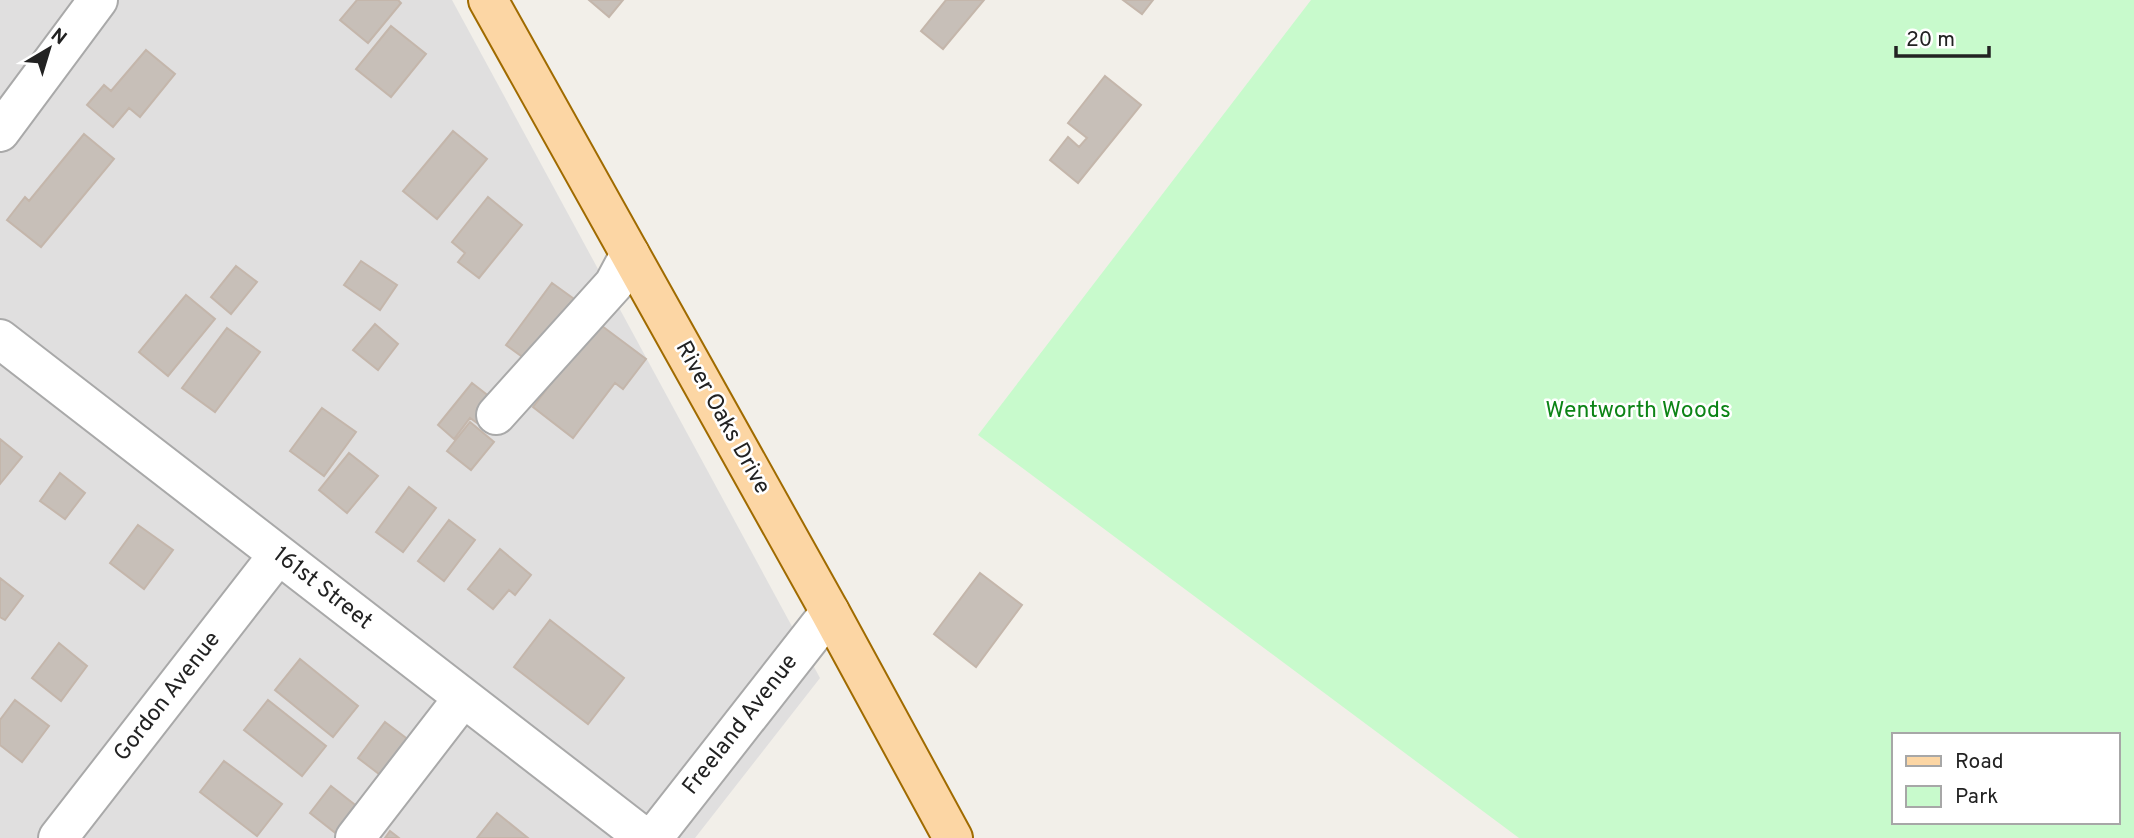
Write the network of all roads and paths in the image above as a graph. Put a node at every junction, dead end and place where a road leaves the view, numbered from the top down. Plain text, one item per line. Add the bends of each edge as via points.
1 (98, 0) edge
2 (488, 0) edge
3 (0, 131) edge
4 (630, 254) junction
5 (0, 339) edge
6 (496, 415) dead end
7 (278, 555) junction
8 (830, 612) junction
9 (463, 698) junction
10 (58, 838) edge
11 (355, 838) edge
12 (645, 838) edge
13 (653, 838) edge
14 (953, 838) edge

1 - 3 street
2 - 4 main road, River Oaks Drive
4 - 6 street via 614,284
4 - 8 main road, River Oaks Drive
5 - 7 street, 161st Street
7 - 9 street, 161st Street
7 - 10 street, Gordon Avenue
8 - 13 street, Freeland Avenue
8 - 14 main road, River Oaks Drive
9 - 11 street
9 - 12 street, 161st Street

